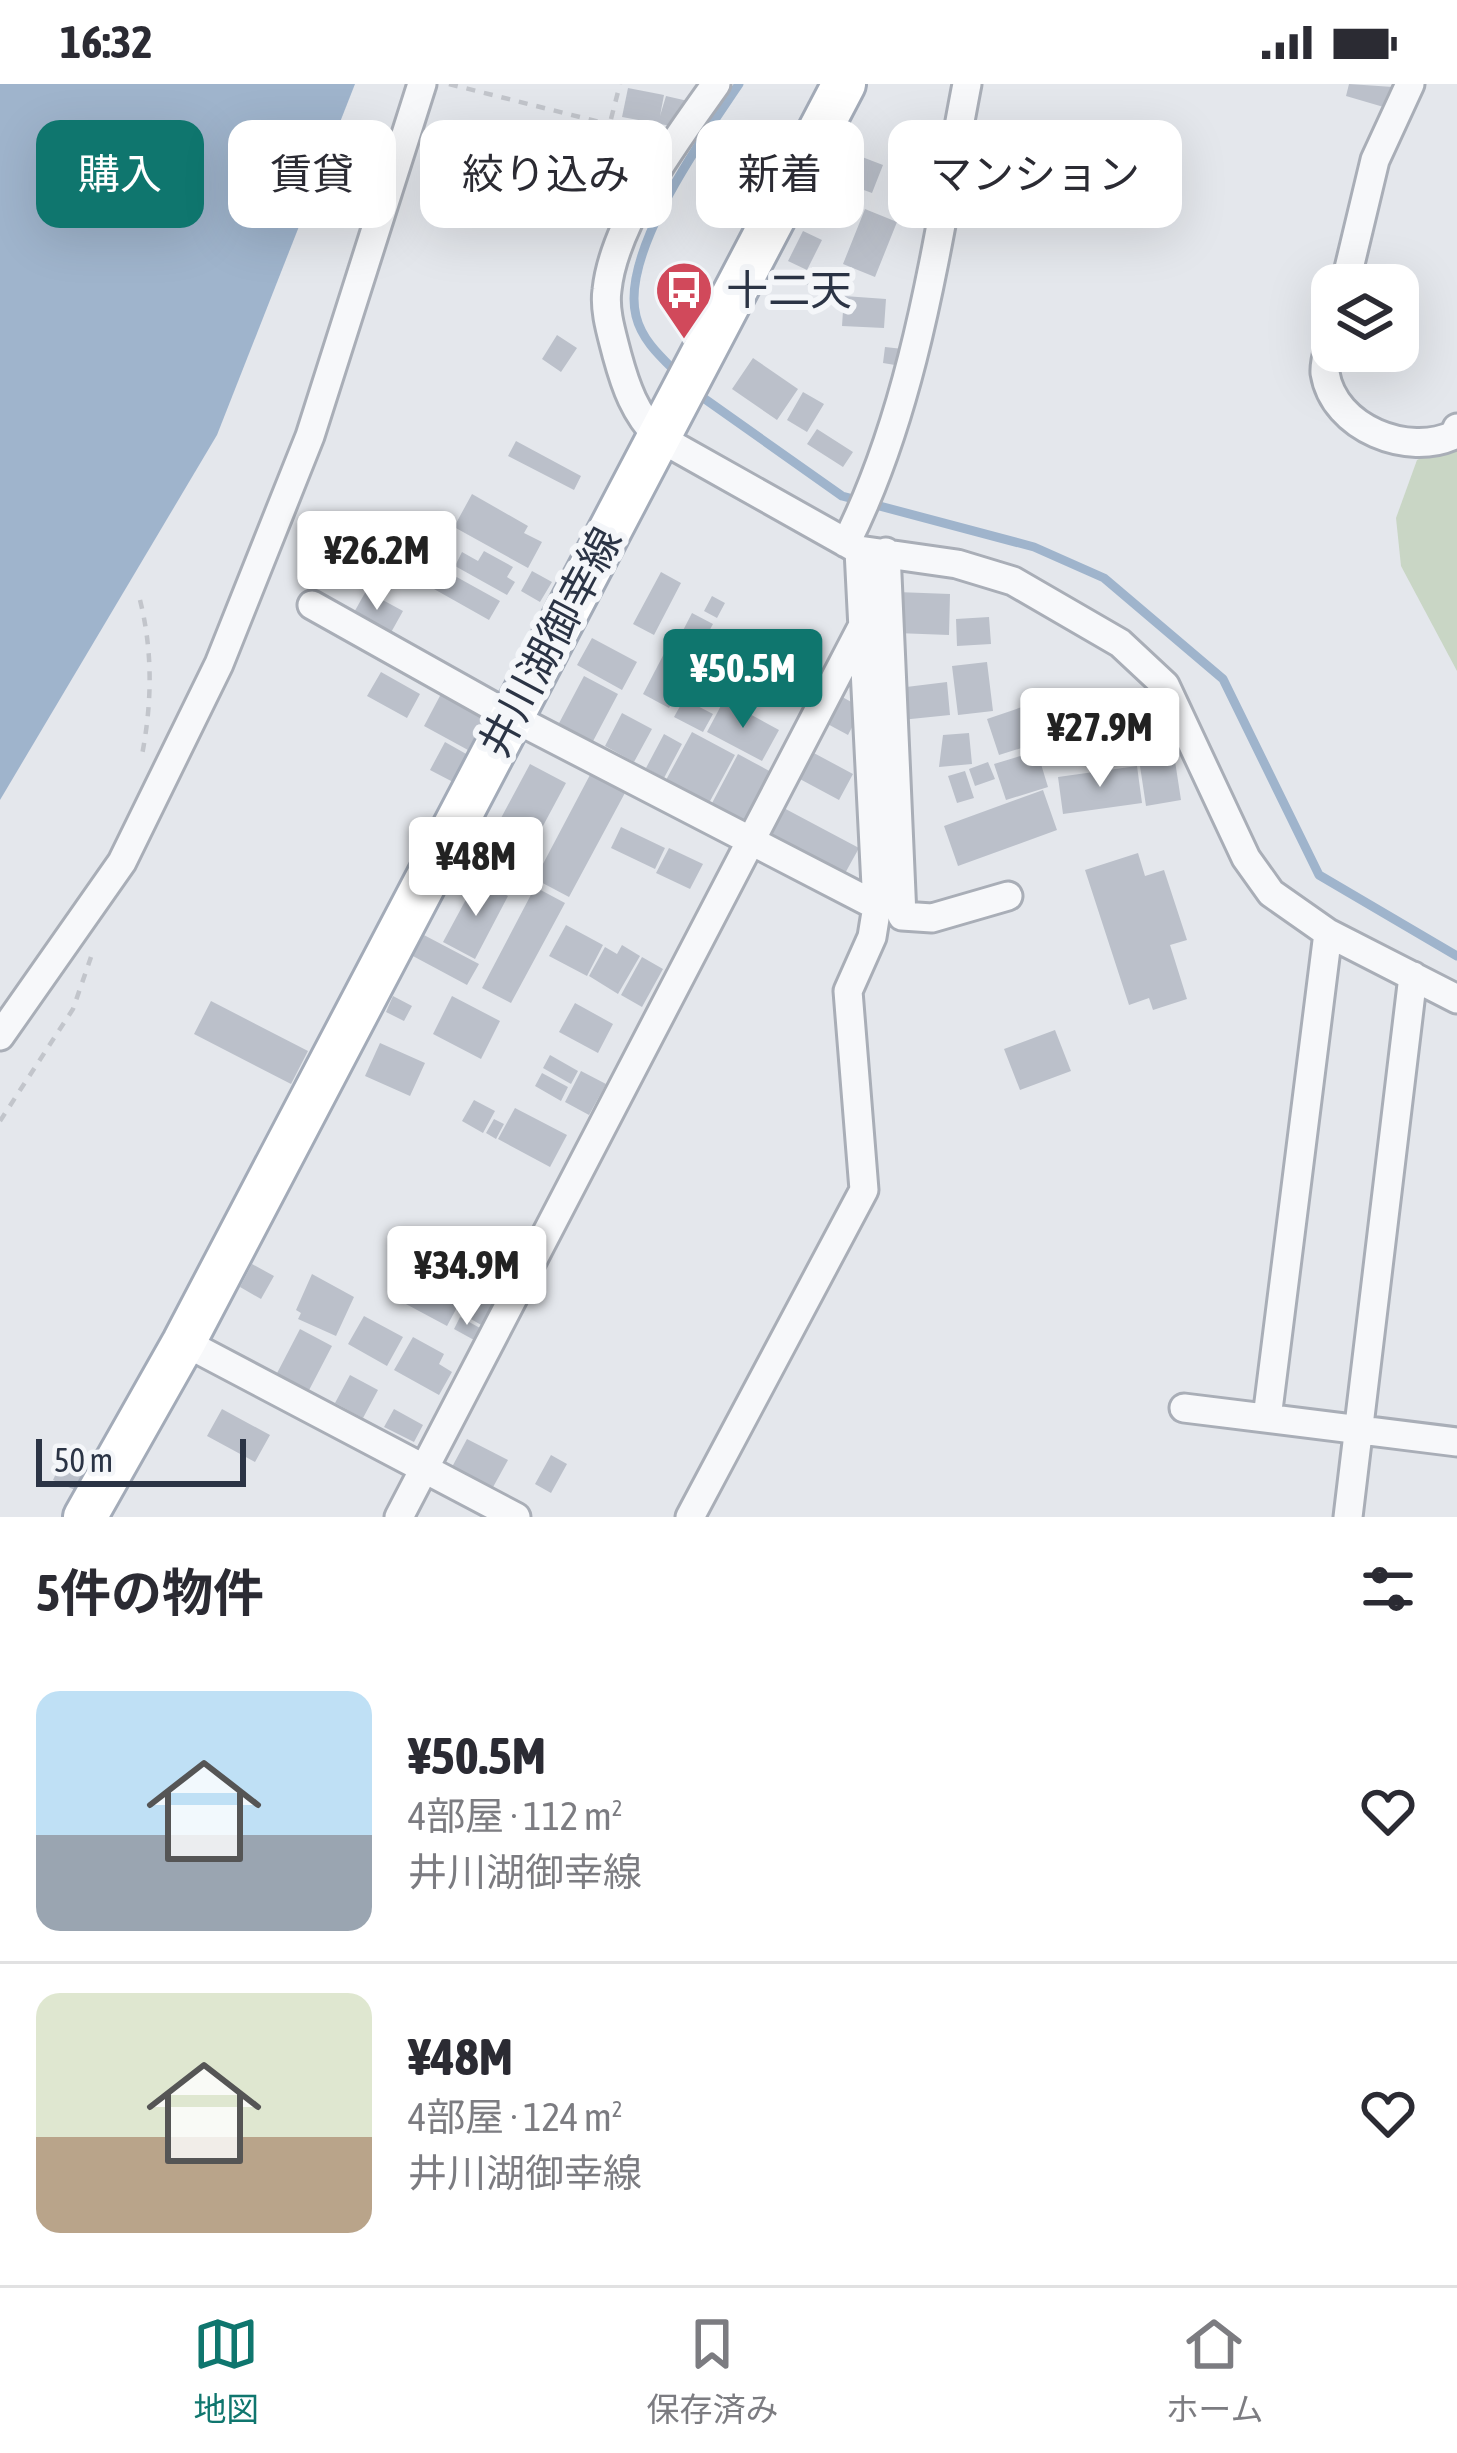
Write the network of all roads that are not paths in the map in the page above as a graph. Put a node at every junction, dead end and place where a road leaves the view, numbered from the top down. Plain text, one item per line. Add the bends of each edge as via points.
1 (422, 84) edge
2 (716, 84) edge
3 (844, 84) edge
4 (967, 84) edge
5 (1409, 84) edge
6 (1350, 264) edge
7 (1325, 372) edge
8 (664, 427) junction
9 (1457, 428) edge
10 (863, 548) junction
11 (312, 605) dead end
12 (865, 622) junction
13 (510, 716) junction
14 (749, 843) junction
15 (1008, 896) dead end
16 (885, 914) junction
17 (1328, 933) junction
18 (1413, 976) junction
19 (1457, 999) edge
20 (0, 1036) edge
21 (184, 1342) junction
22 (1184, 1408) dead end
23 (1267, 1418) junction
24 (1360, 1431) junction
25 (1457, 1442) edge
26 (425, 1467) junction
27 (85, 1517) edge
28 (399, 1517) edge
29 (516, 1517) edge
30 (690, 1517) edge
31 (1348, 1517) edge

1 - 20 street via 310,436 219,664 122,862
2 - 8 street via 628,228 606,292 637,415
3 - 8 main road, 井川湖御幸線
4 - 10 street via 913,362
5 - 6 street via 1376,160
7 - 9 street via 1331,394 1368,433 1433,445
8 - 10 street
8 - 13 main road, 井川湖御幸線
10 - 12 street
10 - 16 street
10 - 17 street via 1013,581 1120,643 1165,685 1246,858 1271,893
11 - 13 street
12 - 14 street
12 - 16 street
13 - 14 street
13 - 21 main road, 井川湖御幸線
14 - 16 street
14 - 26 street
15 - 16 street via 932,918
16 - 30 street via 848,991 864,1190
17 - 18 street
17 - 23 street
18 - 19 street
18 - 24 street
21 - 26 street
21 - 27 main road, 井川湖御幸線
22 - 23 street
23 - 24 street
24 - 25 street
24 - 31 street
26 - 28 street
26 - 29 street

